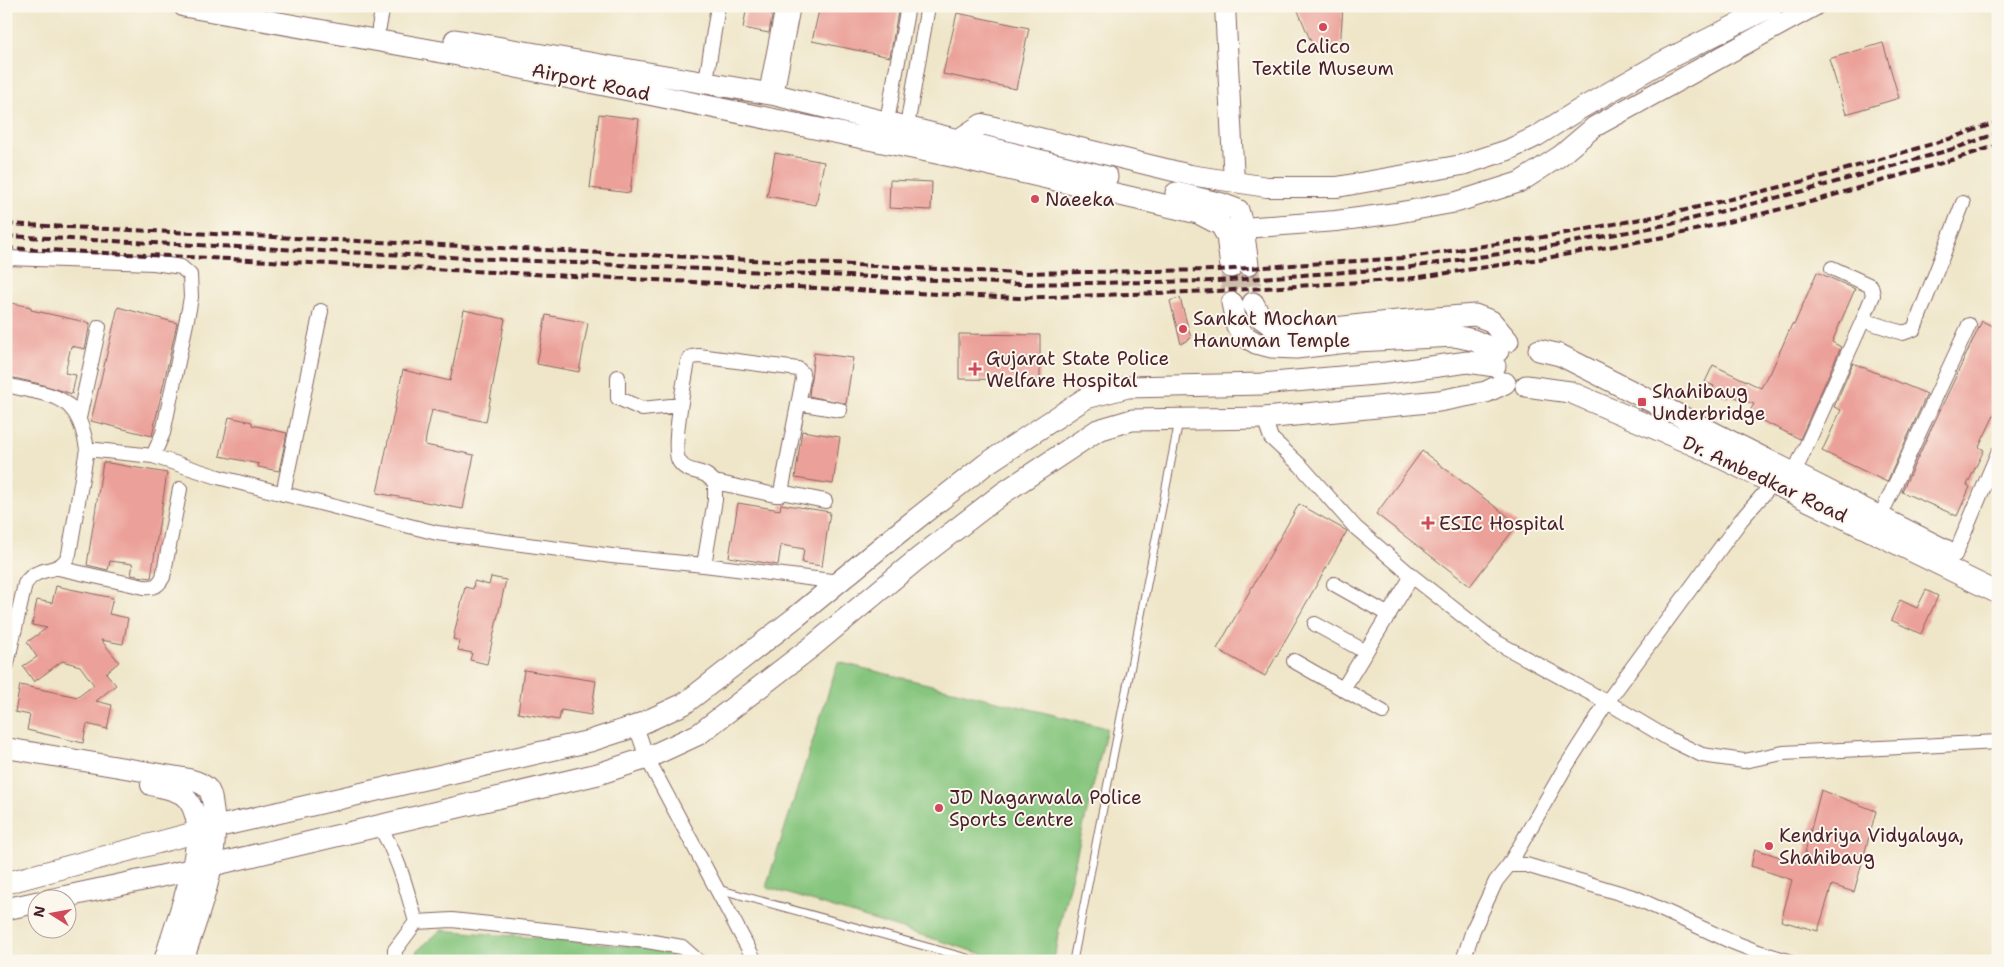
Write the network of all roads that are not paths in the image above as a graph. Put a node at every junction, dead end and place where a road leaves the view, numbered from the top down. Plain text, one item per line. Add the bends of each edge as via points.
1 (184, 6) edge
2 (265, 6) edge
3 (718, 6) edge
4 (783, 6) edge
5 (793, 6) edge
6 (908, 6) edge
7 (928, 6) edge
8 (1226, 6) edge
9 (1773, 6) edge
10 (1814, 6) edge
11 (381, 16) edge
12 (706, 81) junction
13 (771, 94) junction
14 (897, 124) junction
15 (1537, 136) junction
16 (958, 148) junction
17 (1001, 159) junction
18 (1551, 162) junction
19 (1234, 182) junction
20 (1963, 203) dead end
21 (1243, 228) junction
22 (6, 258) edge
23 (1832, 268) dead end
24 (1242, 303) tunnel mouth
25 (321, 311) dead end
26 (1863, 320) junction
27 (1969, 325) dead end
28 (99, 327) dead end
29 (1539, 350) junction
30 (1506, 365) junction
31 (618, 377) dead end
32 (6, 385) edge
33 (798, 403) junction
34 (680, 406) junction
35 (840, 410) dead end
36 (80, 418) junction
37 (1264, 418) junction
38 (1179, 420) junction
39 (87, 449) junction
40 (1998, 453) edge
41 (153, 456) junction
42 (1794, 473) junction
43 (715, 482) junction
44 (1774, 482) junction
45 (180, 489) dead end
46 (781, 492) junction
47 (283, 494) junction
48 (825, 501) dead end
49 (1880, 517) junction
50 (1955, 555) junction
51 (704, 565) junction
52 (58, 568) junction
53 (1412, 576) junction
54 (1998, 577) edge
55 (839, 582) junction
56 (1334, 584) dead end
57 (1998, 593) edge
58 (1389, 614) junction
59 (1315, 624) dead end
60 (1366, 652) junction
61 (1294, 661) dead end
62 (6, 668) edge
63 (1344, 690) junction
64 (1607, 702) junction
65 (1383, 712) dead end
66 (636, 726) junction
67 (1998, 742) edge
68 (6, 748) edge
69 (6, 757) edge
70 (647, 758) junction
71 (378, 824) junction
72 (207, 830) junction
73 (213, 865) junction
74 (1509, 865) junction
75 (191, 869) junction
76 (6, 882) edge
77 (715, 888) junction
78 (78, 894) edge
79 (28, 904) edge
80 (6, 908) edge
81 (416, 922) junction
82 (164, 961) edge
83 (183, 961) edge
84 (395, 961) edge
85 (698, 961) edge
86 (755, 961) edge
87 (978, 961) edge
88 (1072, 961) edge
89 (1463, 961) edge
90 (1788, 961) edge

1 - 16 main road, Airport Road
2 - 11 main road, Airport Road
3 - 12 street
4 - 13 street
5 - 13 street
6 - 14 street
7 - 14 street
8 - 19 street
9 - 15 street via 1662,62
10 - 18 street via 1594,127
11 - 12 main road, Airport Road
12 - 13 main road, Airport Road
13 - 14 main road, Airport Road
14 - 16 main road, Airport Road
15 - 18 street
15 - 19 street via 1508,150 1462,165 1337,187 1267,187
16 - 17 main road, Airport Road
16 - 19 street via 982,124 1190,175
17 - 21 main road via 1222,204 1238,210
17 - 21 main road via 1198,213 1221,225 1240,266
18 - 21 street via 1520,182 1457,202 1336,221
20 - 26 street via 1914,329 1903,333
22 - 41 street via 154,263 181,267 190,275 189,309 163,433
23 - 26 street via 1870,286 1873,295
24 - 30 main road via 1237,326 1244,336 1272,347 1455,336 1473,340
25 - 47 street
26 - 42 street
27 - 49 street
28 - 36 street
29 - 30 main road, Dr. Ambedkar Road via 1528,341 1514,339
29 - 30 main road via 1541,371 1532,382
29 - 42 main road, Dr. Ambedkar Road via 1560,355
30 - 37 main road via 1486,392 1439,401
30 - 44 main road, Dr. Ambedkar Road
30 - 55 main road via 1468,362 1262,384 1128,387 1086,398 986,464
31 - 34 street via 618,398 642,408
32 - 36 street via 57,397 68,403
33 - 34 street via 803,379 798,369 699,356 688,361
33 - 35 street
33 - 46 street
34 - 43 street via 679,462 688,470 705,474
36 - 39 street
37 - 38 main road
37 - 53 street via 1271,438 1356,527
38 - 70 main road via 1132,420 1098,430 1003,493 699,734
38 - 88 lane
39 - 41 street
39 - 52 street via 69,554 66,563
40 - 50 street
41 - 47 street
42 - 49 main road, Dr. Ambedkar Road
43 - 46 street via 779,496
43 - 51 street
44 - 57 main road, Dr. Ambedkar Road
44 - 64 street via 1741,520
45 - 52 street via 163,577 158,585 144,588
46 - 48 street
47 - 51 street via 437,533
49 - 50 main road, Dr. Ambedkar Road
50 - 54 main road, Dr. Ambedkar Road
51 - 55 street
52 - 62 street via 36,573 26,584
53 - 58 street
53 - 64 street via 1496,642
55 - 66 main road via 684,704
56 - 58 street
58 - 60 street
59 - 60 street
60 - 63 street
61 - 63 street
63 - 65 street
64 - 67 street via 1702,755 1744,761 1783,753
64 - 74 street
66 - 70 street
66 - 72 main road via 590,741
68 - 72 street via 200,783 210,793
69 - 72 street via 178,792 190,802
70 - 71 main road via 598,774
70 - 77 street
71 - 73 main road
71 - 81 street via 391,844
72 - 73 street
72 - 75 street
72 - 76 main road
73 - 75 main road
73 - 83 street
74 - 89 street via 1496,881 1476,922
74 - 90 street via 1526,865 1636,898 1730,941
75 - 78 main road
75 - 82 street
77 - 86 street
77 - 87 lane
79 - 80 main road
81 - 84 street via 395,950
81 - 85 street via 452,920 647,941 682,947

